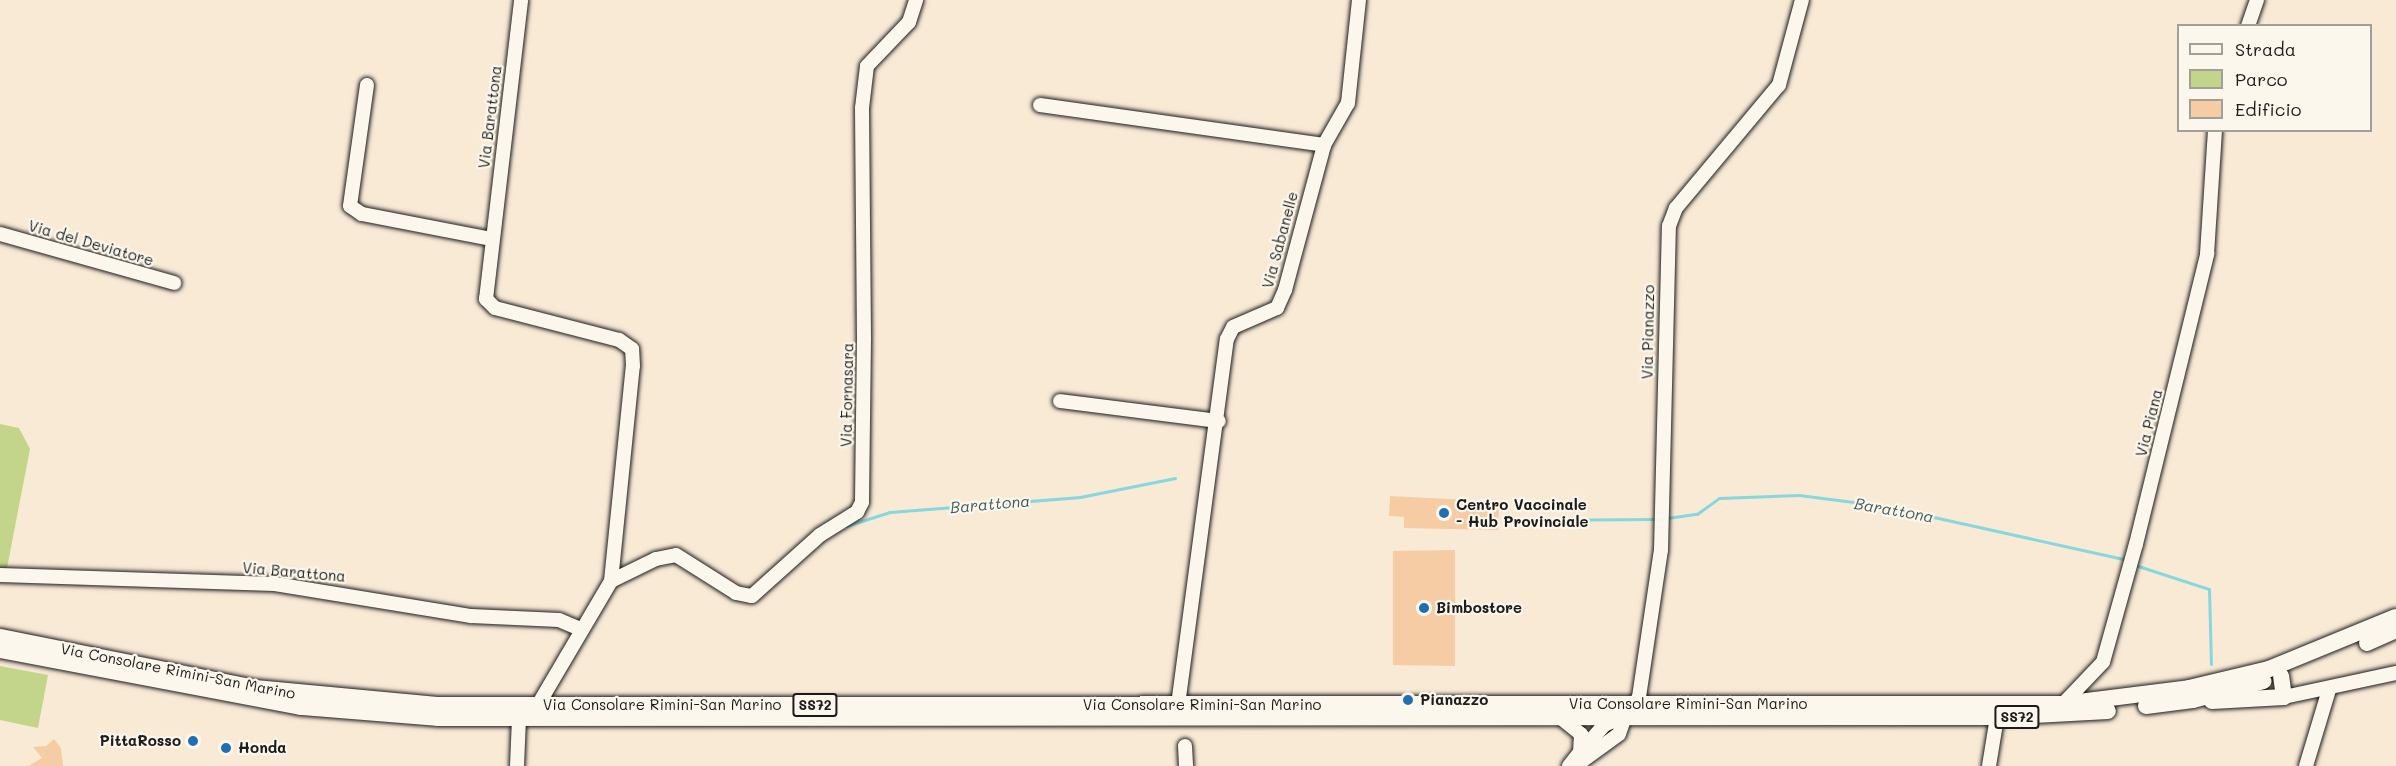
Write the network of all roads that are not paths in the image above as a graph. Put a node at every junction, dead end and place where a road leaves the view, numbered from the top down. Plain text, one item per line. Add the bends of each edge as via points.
1 (521, 0) edge
2 (916, 0) edge
3 (1359, 0) edge
4 (1802, 0) edge
5 (2257, 0) edge
6 (2249, 24) edge
7 (367, 85) dead end
8 (1040, 105) dead end
9 (2215, 132) edge
10 (1324, 145) junction
11 (0, 234) edge
12 (492, 239) junction
13 (174, 283) dead end
14 (1060, 401) dead end
15 (1219, 421) junction
16 (0, 574) edge
17 (611, 581) junction
18 (2396, 617) edge
19 (582, 630) junction
20 (2396, 630) edge
21 (0, 637) edge
22 (0, 650) edge
23 (2396, 673) edge
24 (2281, 687) junction
25 (2329, 690) junction
26 (2063, 704) junction
27 (538, 705) junction
28 (1178, 705) junction
29 (1630, 711) junction
30 (1557, 717) junction
31 (1997, 717) junction
32 (519, 718) junction
33 (1185, 746) dead end
34 (1580, 752) junction
35 (517, 766) edge
36 (1186, 766) edge
37 (1569, 766) edge
38 (1575, 766) edge
39 (1989, 766) edge
40 (2306, 766) edge

1 - 12 street, Via Barattona
2 - 17 street, Via Fornasara via 909,22 867,66 862,108 862,502 857,512 820,535 752,597 735,593 676,555 656,559
3 - 10 street, Via Sabanelle via 1348,104
4 - 29 street, Via Pianazzo via 1779,85 1676,208 1669,226 1662,537
5 - 6 street
7 - 12 street via 350,206 362,214
8 - 10 street
9 - 26 street, Via Piana via 2207,254 2136,544 2103,662
10 - 15 street, Via Sabanelle via 1277,308 1233,327 1227,339
11 - 13 street, Via del Deviatore
12 - 17 street, Via Barattona via 486,299 495,308 619,340 632,349
14 - 15 street
15 - 28 street, Via Sabanelle
16 - 19 street, Via Barattona via 275,584 471,616 559,620
17 - 19 street, Via Barattona
18 - 26 main road, Via Consolare Rimini-San Marino / SS72 via 2269,669 2178,690
19 - 27 street, Via Barattona
20 - 24 main road
21 - 27 main road, Via Consolare Rimini-San Marino / SS72 via 304,694 437,705
22 - 32 main road, Via Consolare Rimini-San Marino / SS72 via 301,707
23 - 25 street
24 - 25 street
24 - 31 main road, Via Consolare Rimini-San Marino / SS72 via 2063,716
25 - 40 street
26 - 29 main road, Via Consolare Rimini-San Marino / SS72
27 - 28 main road, Via Consolare Rimini-San Marino / SS72
27 - 32 street
28 - 29 main road, Via Consolare Rimini-San Marino / SS72
29 - 30 main road, Via Consolare Rimini-San Marino / SS72
29 - 31 main road, Via Consolare Rimini-San Marino / SS72
29 - 34 street via 1604,724
29 - 38 street via 1619,734
30 - 32 main road, Via Consolare Rimini-San Marino / SS72
30 - 34 street via 1575,725 1581,734
31 - 39 street
32 - 35 street
33 - 36 street
34 - 37 street

